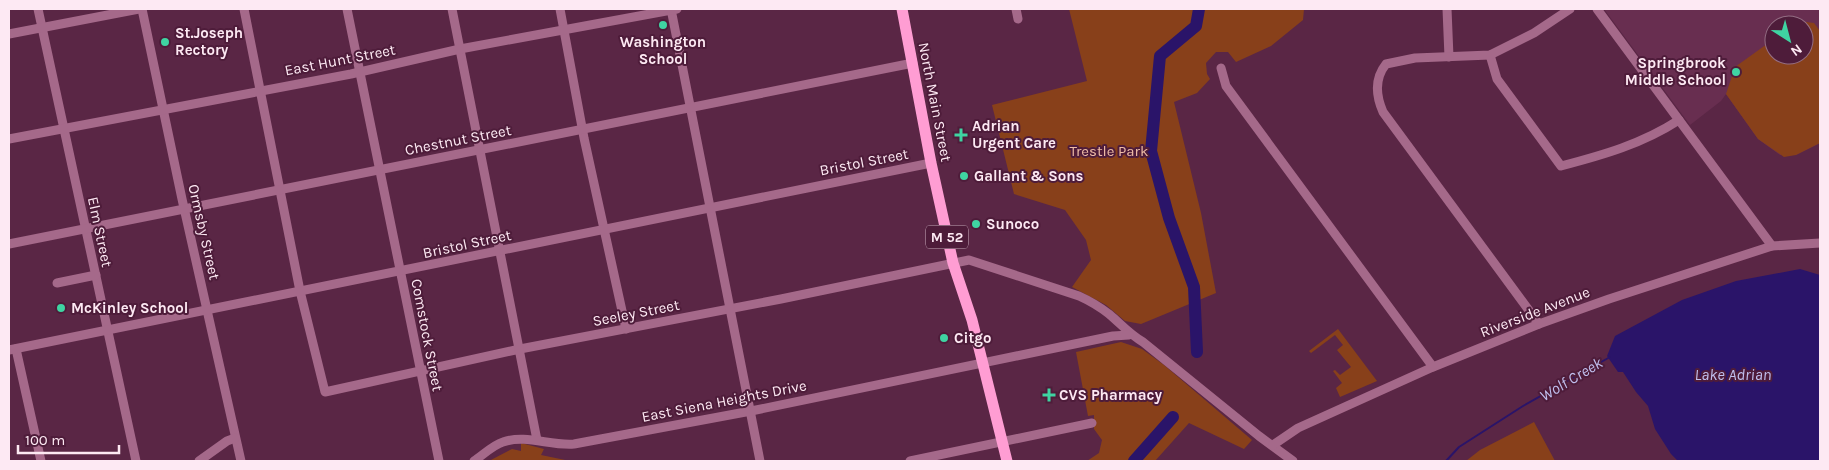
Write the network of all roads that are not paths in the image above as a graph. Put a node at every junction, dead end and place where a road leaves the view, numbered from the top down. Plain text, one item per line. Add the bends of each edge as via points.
1 (38, 9) edge
2 (140, 9) edge
3 (244, 9) edge
4 (348, 9) edge
5 (452, 9) edge
6 (560, 9) edge
7 (673, 9) edge
8 (902, 9) edge
9 (1016, 9) edge
10 (1447, 9) edge
11 (1570, 9) edge
12 (1597, 9) edge
13 (1018, 19) dead end
14 (41, 28) junction
15 (564, 29) junction
16 (9, 34) edge
17 (460, 49) junction
18 (1490, 55) junction
19 (1449, 57) junction
20 (913, 63) junction
21 (1221, 68) dead end
22 (360, 72) junction
23 (260, 90) junction
24 (690, 107) junction
25 (163, 109) junction
26 (1679, 120) junction
27 (63, 129) junction
28 (582, 129) junction
29 (9, 140) edge
30 (480, 150) junction
31 (931, 163) junction
32 (380, 170) junction
33 (280, 190) junction
34 (711, 207) junction
35 (184, 208) junction
36 (85, 229) junction
37 (604, 230) junction
38 (1820, 242) edge
39 (9, 244) edge
40 (1772, 246) junction
41 (500, 251) junction
42 (953, 263) junction
43 (400, 272) junction
44 (96, 276) junction
45 (57, 283) dead end
46 (300, 291) junction
47 (731, 308) junction
48 (207, 310) junction
49 (1539, 324) junction
50 (626, 329) junction
51 (107, 330) junction
52 (1129, 335) junction
53 (520, 349) junction
54 (12, 350) edge
55 (983, 363) junction
56 (1433, 367) junction
57 (420, 371) junction
58 (751, 410) junction
59 (1092, 422) dead end
60 (235, 438) junction
61 (537, 440) junction
62 (1002, 441) junction
63 (1273, 445) junction
64 (41, 461) edge
65 (136, 461) edge
66 (199, 461) edge
67 (240, 461) edge
68 (439, 461) edge
69 (474, 461) edge
70 (760, 461) edge
71 (910, 461) edge
72 (1007, 461) edge
73 (1293, 461) edge

1 - 14 street, Elm Street
2 - 14 street
2 - 25 street, Ormsby Street
3 - 23 street
4 - 22 street, Comstock Street
5 - 17 street
6 - 15 street
7 - 15 street, East Hunt Street
7 - 24 street
8 - 20 main road, North Main Street / M 52
9 - 13 street
10 - 19 street
11 - 18 street via 1534,33
12 - 26 street
14 - 16 street
14 - 27 street, Elm Street
15 - 17 street, East Hunt Street
15 - 28 street
17 - 22 street, East Hunt Street
17 - 30 street
18 - 19 street
18 - 26 street via 1497,79 1561,166 1649,139
19 - 49 street via 1415,58 1386,64 1378,78 1378,99 1383,112
20 - 24 street, Chestnut Street
20 - 31 main road, North Main Street / M 52
21 - 56 street via 1226,86
22 - 23 street, East Hunt Street
22 - 32 street, Comstock Street
23 - 25 street, East Hunt Street
23 - 33 street
24 - 28 street, Chestnut Street
24 - 34 street
25 - 27 street, East Hunt Street
25 - 35 street, Ormsby Street
26 - 40 street
27 - 29 street, East Hunt Street
27 - 36 street, Elm Street
28 - 30 street, Chestnut Street
28 - 37 street
30 - 32 street, Chestnut Street
30 - 41 street
31 - 34 street, Bristol Street
31 - 42 main road, North Main Street / M 52
32 - 33 street, Chestnut Street
32 - 43 street, Comstock Street
33 - 35 street, Chestnut Street
33 - 46 street
34 - 37 street, Bristol Street
34 - 47 street
35 - 36 street, Chestnut Street
35 - 48 street, Ormsby Street
36 - 39 street, Chestnut Street
36 - 44 street, Elm Street
37 - 41 street, Bristol Street
37 - 50 street
38 - 40 street, Riverside Avenue
40 - 49 street, Riverside Avenue
41 - 43 street, Bristol Street
41 - 53 street
42 - 47 street, Seeley Street
42 - 52 street, Seeley Street via 982,262 1079,296 1110,314
42 - 55 main road, North Main Street / M 52
43 - 46 street, Bristol Street
43 - 57 street, Comstock Street
44 - 45 street
44 - 51 street, Elm Street
46 - 48 street, Bristol Street
46 - 57 street, Seeley Street via 325,392
47 - 50 street, Seeley Street
47 - 58 street
48 - 51 street, Bristol Street
48 - 60 street, Ormsby Street
49 - 56 street, Riverside Avenue
50 - 53 street, Seeley Street
51 - 54 street, Bristol Street
51 - 65 street, Elm Street
52 - 55 street, East Siena Heights Drive
52 - 63 street, Seeley Street via 1178,369
53 - 57 street, Seeley Street
53 - 61 street
54 - 64 street
55 - 58 street, East Siena Heights Drive
55 - 62 main road, North Main Street / M 52
56 - 63 street, Riverside Avenue via 1298,428
57 - 68 street, Comstock Street
58 - 61 street, East Siena Heights Drive via 574,444 552,445
58 - 70 street
59 - 62 street
60 - 66 street
60 - 67 street, Ormsby Street
61 - 69 street, East Siena Heights Drive via 503,442
62 - 71 street
62 - 72 main road, North Main Street / M 52
63 - 73 street, Seeley Street

